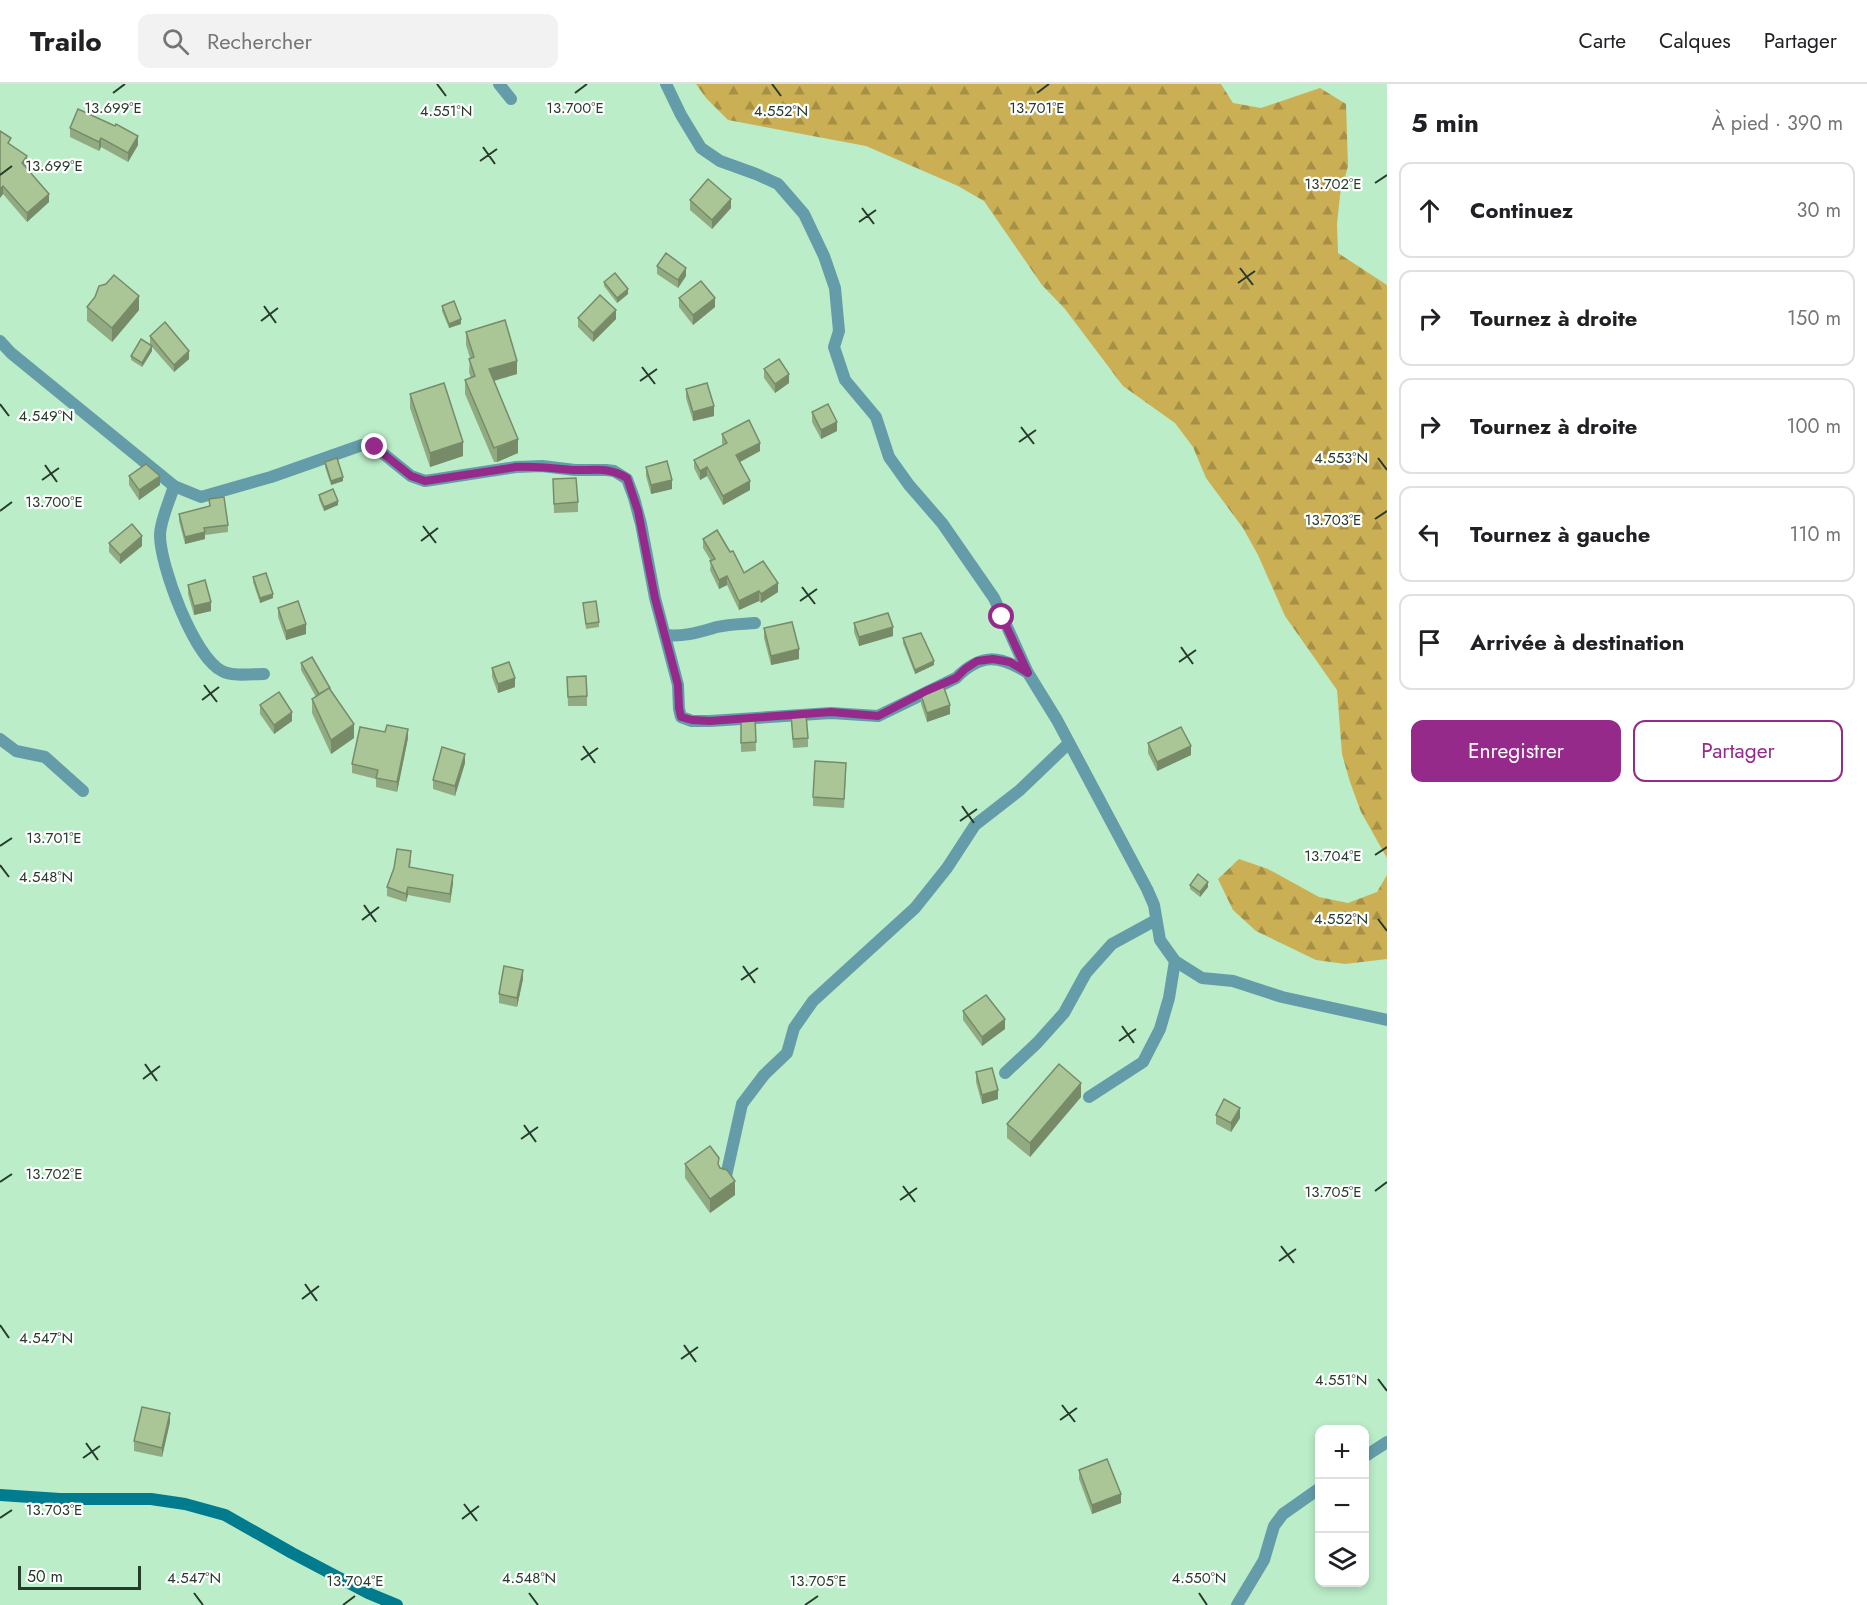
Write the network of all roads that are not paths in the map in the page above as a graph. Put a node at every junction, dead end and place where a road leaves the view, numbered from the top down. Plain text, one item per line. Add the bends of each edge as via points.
1 (500, 84) edge
2 (666, 84) edge
3 (511, 99) dead end
4 (0, 342) edge
5 (174, 486) junction
6 (755, 622) dead end
7 (665, 635) junction
8 (1028, 673) junction
9 (264, 674) dead end
10 (0, 739) edge
11 (1069, 743) junction
12 (83, 791) dead end
13 (1156, 920) junction
14 (1175, 961) junction
15 (1387, 1020) edge
16 (1005, 1073) dead end
17 (1089, 1097) dead end
18 (726, 1176) edge
19 (1387, 1442) edge
20 (1369, 1454) edge
21 (1315, 1492) edge
22 (0, 1495) edge
23 (397, 1605) edge
24 (1238, 1605) edge

1 - 3 street
2 - 8 street via 701,148 720,161 778,184 804,214 835,288 839,331 834,347 845,380 876,417 889,457 942,523 994,598
4 - 5 street
5 - 7 street via 201,497 362,445 375,447 411,476 425,481 516,467 614,471 627,478 634,498
5 - 9 street via 160,532 161,554 171,587 196,641 223,672
6 - 7 street via 684,636
7 - 8 street via 678,685 681,717 692,720 831,712 878,716 956,678 977,661 1010,662
8 - 11 street
10 - 12 street via 16,751 45,757
11 - 13 street via 1154,905
11 - 18 street via 1020,790 975,825 915,908 813,1001 794,1028 787,1053 742,1104
13 - 14 street via 1160,940
13 - 16 street via 1112,944 1086,974 1064,1013
14 - 15 street via 1202,978 1233,981 1282,997
14 - 17 street via 1160,1029 1143,1062
19 - 20 street
21 - 24 street via 1283,1514 1274,1526 1264,1560
22 - 23 street via 151,1499 225,1515

